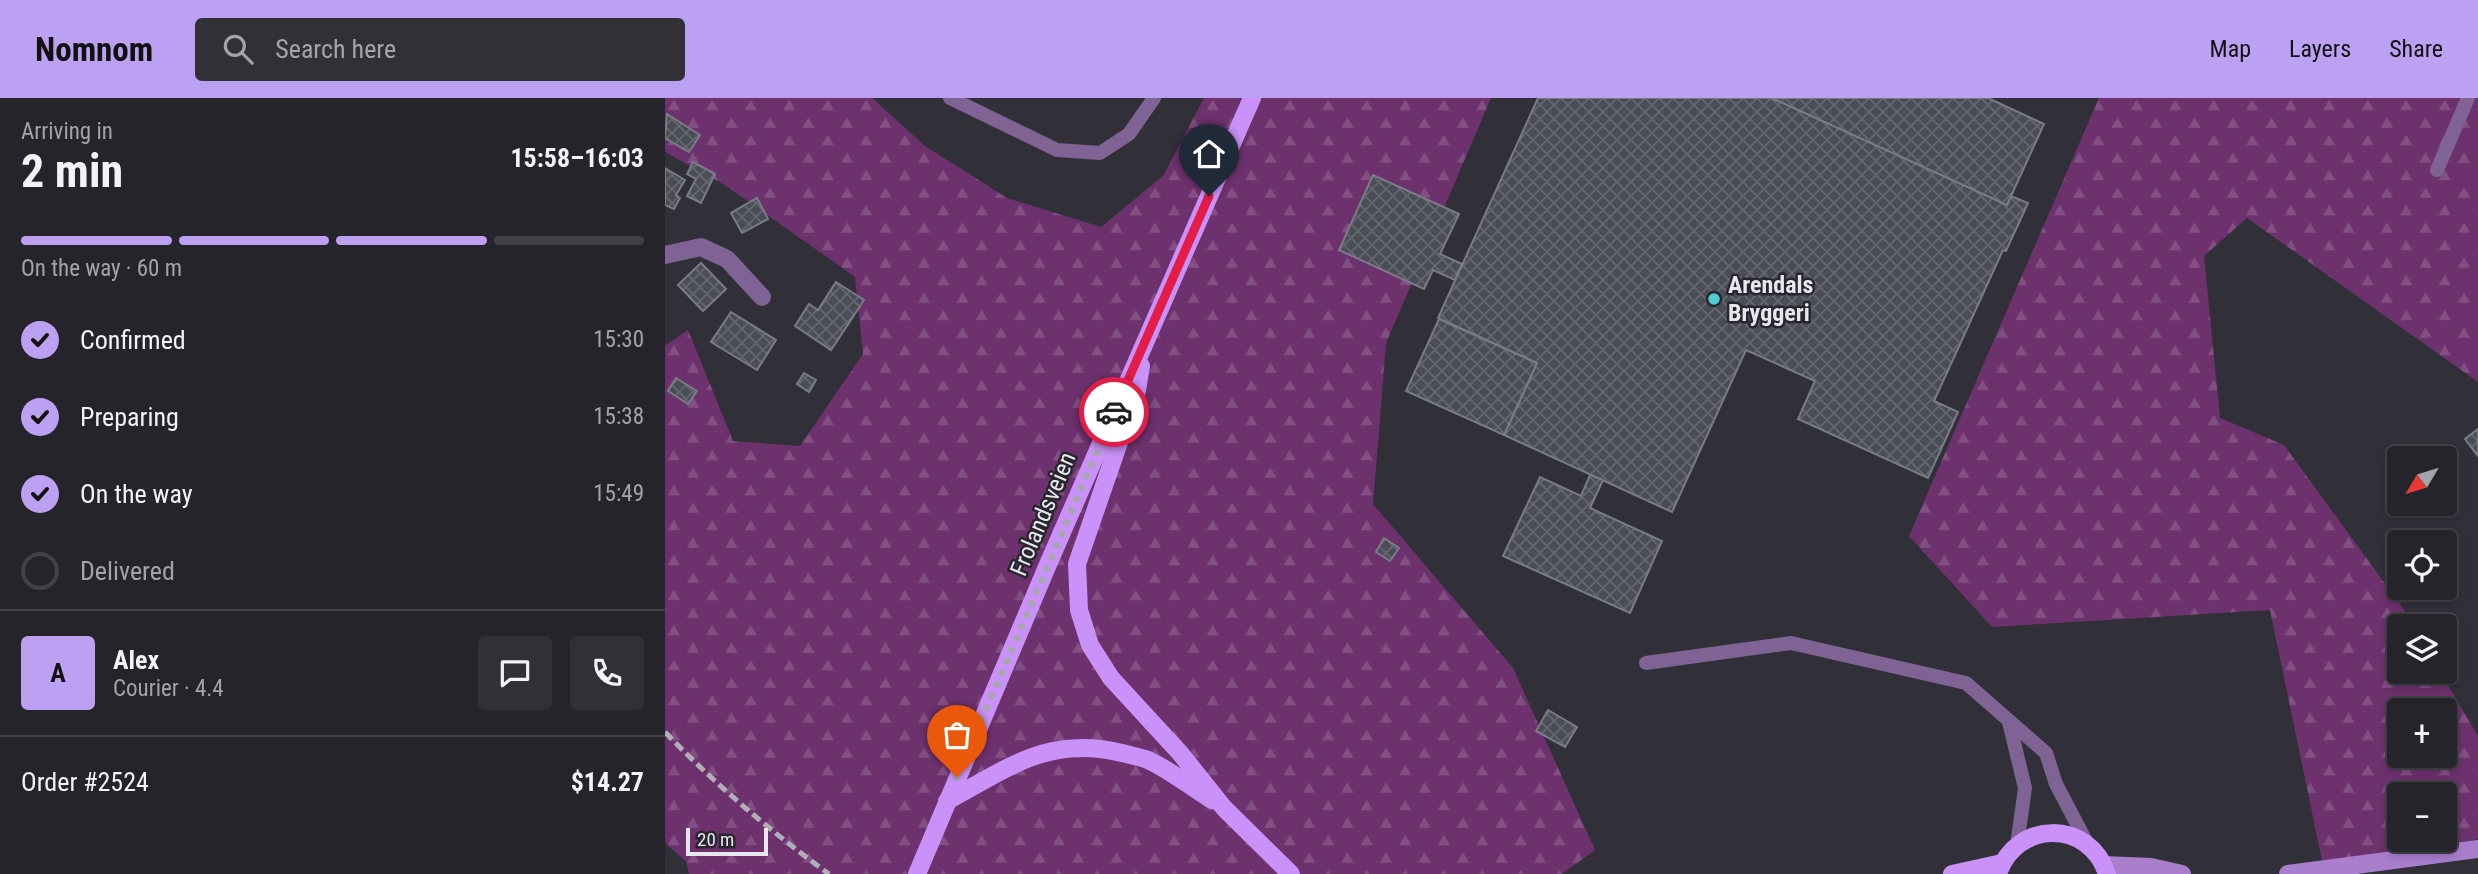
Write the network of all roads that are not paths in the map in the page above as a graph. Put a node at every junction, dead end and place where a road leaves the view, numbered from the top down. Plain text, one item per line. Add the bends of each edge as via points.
1 (950, 98) edge
2 (1154, 98) edge
3 (1252, 98) edge
4 (2468, 98) edge
5 (2437, 170) dead end
6 (665, 255) edge
7 (762, 297) dead end
8 (1144, 342) junction
9 (1646, 663) dead end
10 (2009, 722) junction
11 (947, 801) junction
12 (1224, 808) junction
13 (2017, 845) junction
14 (2088, 845) junction
15 (2478, 849) edge
16 (920, 867) edge
17 (2000, 868) edge
18 (2371, 868) edge
19 (2106, 869) edge
20 (1291, 874) edge
21 (1952, 874) edge
22 (2182, 874) edge
23 (2288, 874) edge

1 - 2 lane via 1057,150 1100,153 1129,134
3 - 8 main road, Frolandsveien
4 - 5 lane
6 - 7 street via 701,247 727,259
8 - 11 main road, Frolandsveien
8 - 12 main road via 1137,390 1077,564 1079,610 1090,645 1111,678
9 - 10 lane via 1791,643 1966,683
10 - 13 lane via 2025,788
10 - 14 lane via 2046,753 2056,784
11 - 12 main road via 1043,752 1083,747 1148,760
11 - 16 main road, Frolandsveien
12 - 20 main road
13 - 14 main road via 2034,835 2053,833
13 - 17 main road
14 - 19 main road
15 - 18 street
17 - 21 main road
18 - 23 street
19 - 22 street via 2151,867

